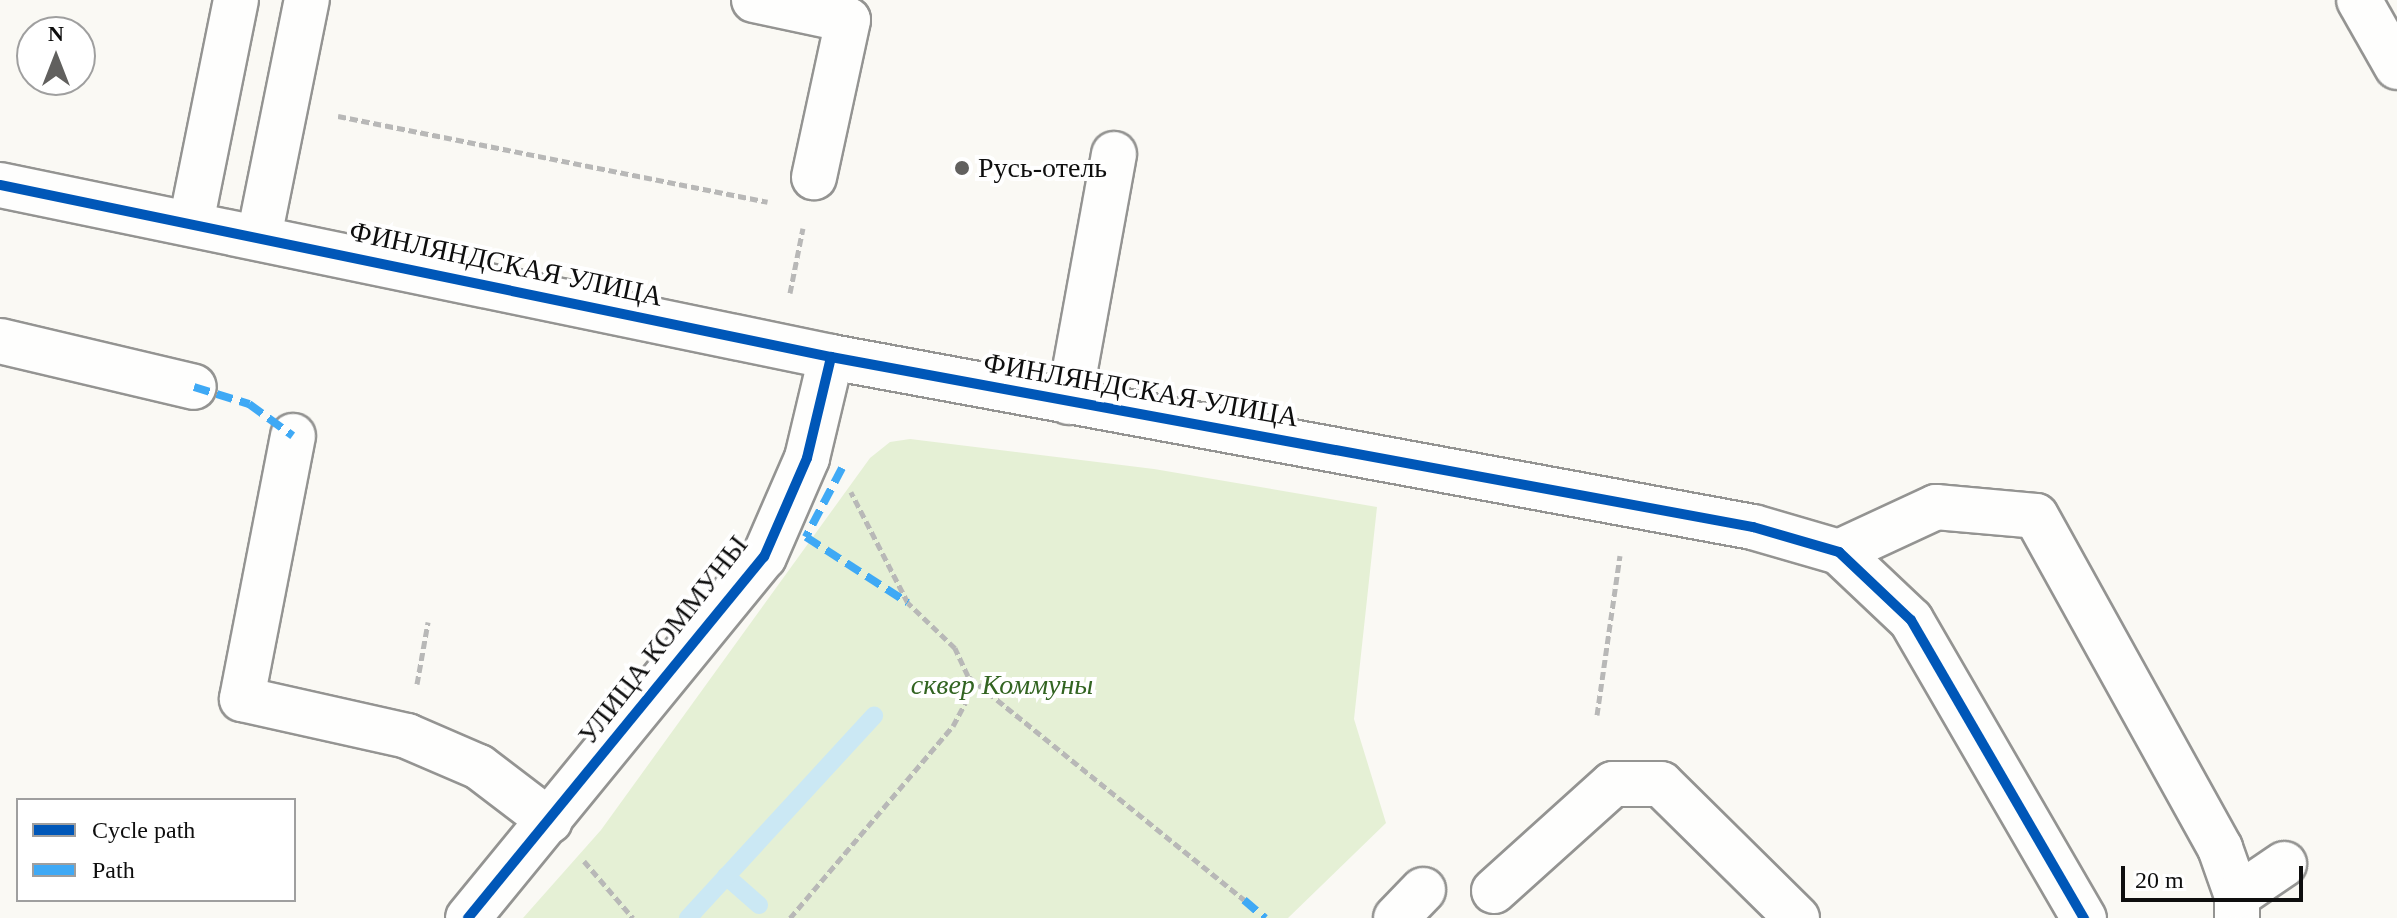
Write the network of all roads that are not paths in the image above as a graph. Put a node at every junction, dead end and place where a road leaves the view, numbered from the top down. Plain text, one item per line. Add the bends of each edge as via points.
1 (236, 0) edge
2 (307, 0) edge
3 (754, 0) edge
4 (2359, 0) edge
5 (2397, 67) edge
6 (1114, 154) dead end
7 (814, 177) dead end
8 (0, 185) edge
9 (191, 223) junction
10 (259, 237) junction
11 (0, 341) edge
12 (831, 357) junction
13 (194, 387) dead end
14 (1069, 402) junction
15 (293, 436) dead end
16 (1839, 552) junction
17 (550, 821) junction
18 (2284, 864) dead end
19 (1494, 891) dead end
20 (2237, 907) edge
21 (468, 918) edge
22 (1797, 918) edge
23 (2084, 918) edge

1 - 9 street
2 - 10 street
3 - 7 street via 848,20
4 - 5 street
6 - 14 street
8 - 9 street, ФИНЛЯНДСКАЯ УЛИЦА
9 - 10 street, ФИНЛЯНДСКАЯ УЛИЦА
10 - 12 street, ФИНЛЯНДСКАЯ УЛИЦА
11 - 13 street
12 - 14 street, ФИНЛЯНДСКАЯ УЛИЦА
12 - 17 street, УЛИЦА КОММУНЫ via 807,458 764,557
14 - 16 street, ФИНЛЯНДСКАЯ УЛИЦА via 1753,527
15 - 17 street via 242,699 407,736 479,767
16 - 20 street via 1936,507 2036,516 2220,848
16 - 23 street, ФИНЛЯНДСКАЯ УЛИЦА via 1911,620
17 - 21 street, УЛИЦА КОММУНЫ
18 - 20 street
19 - 22 street via 1613,784 1661,784

